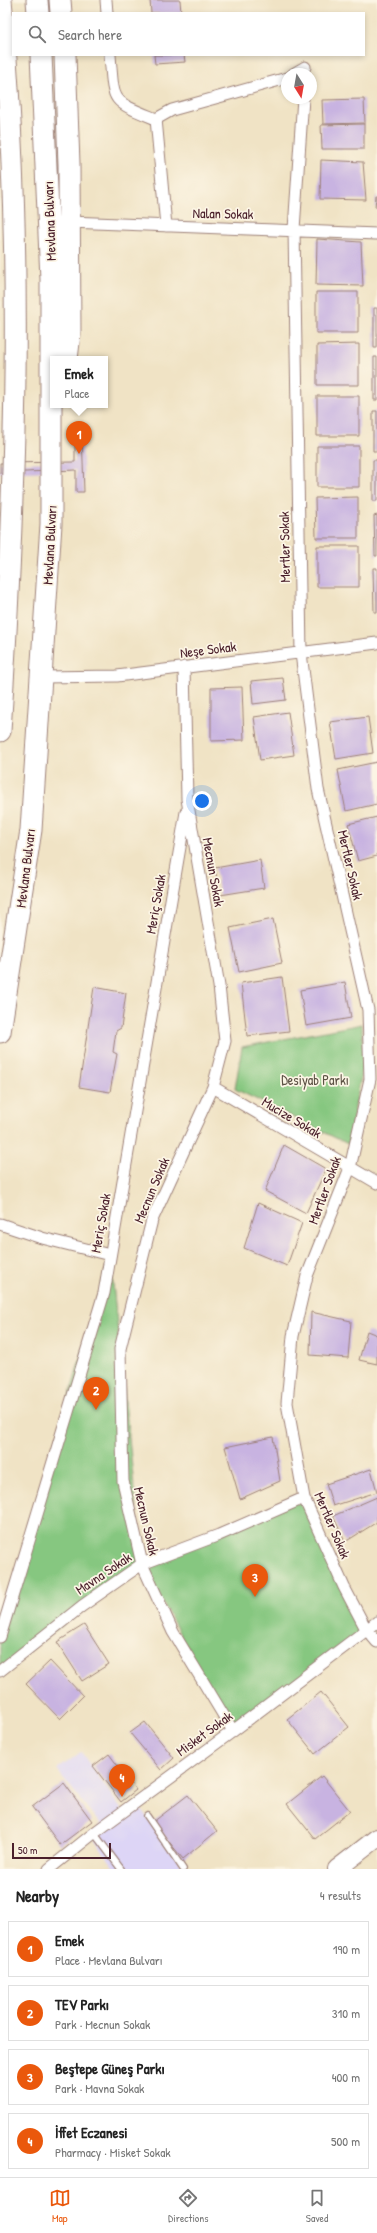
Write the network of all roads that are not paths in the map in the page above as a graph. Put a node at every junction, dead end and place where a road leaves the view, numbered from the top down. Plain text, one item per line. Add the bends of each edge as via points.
1 (1, 0) edge
2 (37, 0) edge
3 (60, 0) edge
4 (106, 0) edge
5 (38, 12) edge
6 (62, 12) edge
7 (107, 12) edge
8 (41, 56) edge
9 (65, 56) edge
10 (110, 56) edge
11 (281, 80) edge
12 (303, 104) edge
13 (156, 119) junction
14 (69, 222) junction
15 (166, 226) junction
16 (294, 229) junction
17 (377, 234) edge
18 (51, 356) edge
19 (67, 356) edge
20 (52, 408) edge
21 (62, 408) edge
22 (52, 489) junction
23 (377, 642) edge
24 (301, 653) junction
25 (184, 668) junction
26 (42, 677) junction
27 (0, 731) edge
28 (188, 803) junction
29 (373, 1022) edge
30 (0, 1032) edge
31 (213, 1087) junction
32 (350, 1168) junction
33 (377, 1183) edge
34 (0, 1224) edge
35 (110, 1255) junction
36 (304, 1498) junction
37 (142, 1564) junction
38 (377, 1622) edge
39 (366, 1629) junction
40 (0, 1638) edge
41 (377, 1642) edge
42 (0, 1671) edge
43 (233, 1731) junction
44 (147, 1816) dead end
45 (94, 1833) junction
46 (377, 1838) edge
47 (49, 1869) edge
48 (121, 1869) edge
49 (183, 1869) edge
50 (337, 1869) edge

1 - 27 highway via 13,148 15,312 12,472
2 - 5 highway
3 - 6 highway
4 - 7 street
8 - 18 highway, Mevlana Bulvarı via 51,279
9 - 14 highway
10 - 13 street via 113,92 117,101
11 - 13 street via 172,110
12 - 16 street, Mertler Sokak
13 - 15 street
14 - 15 street, Nalan Sokak
14 - 19 highway via 70,334
15 - 16 street, Nalan Sokak
16 - 17 street, Nalan Sokak
16 - 24 street, Mertler Sokak
20 - 22 highway, Mevlana Bulvarı
21 - 22 highway
22 - 26 highway, Mevlana Bulvarı
23 - 24 street, Neşe Sokak
24 - 25 street, Neşe Sokak
24 - 29 street, Mertler Sokak via 318,790 368,1010
25 - 26 street, Neşe Sokak via 117,676
25 - 28 street, Mecnun Sokak
26 - 30 highway, Mevlana Bulvarı via 31,830
28 - 31 street, Mecnun Sokak via 219,986 225,1041
28 - 35 street, Meriç Sokak
29 - 32 street, Mertler Sokak via 370,1079
31 - 32 street, Mucize Sokak
31 - 37 street, Mecnun Sokak via 152,1220 120,1349 122,1481
32 - 33 street, Mucize Sokak
32 - 36 street, Mertler Sokak via 307,1276 293,1336 287,1403
34 - 35 street via 42,1238
35 - 40 street, Meriç Sokak via 104,1293
36 - 37 street, Mavna Sokak
36 - 39 street, Mertler Sokak
37 - 42 street, Mavna Sokak via 82,1606
37 - 43 street, Mecnun Sokak via 173,1632
38 - 39 street, Misket Sokak
39 - 41 street, Mertler Sokak
39 - 43 street, Misket Sokak
43 - 45 street, Misket Sokak
44 - 49 lane
45 - 47 street, Misket Sokak
45 - 48 lane
46 - 50 main road

